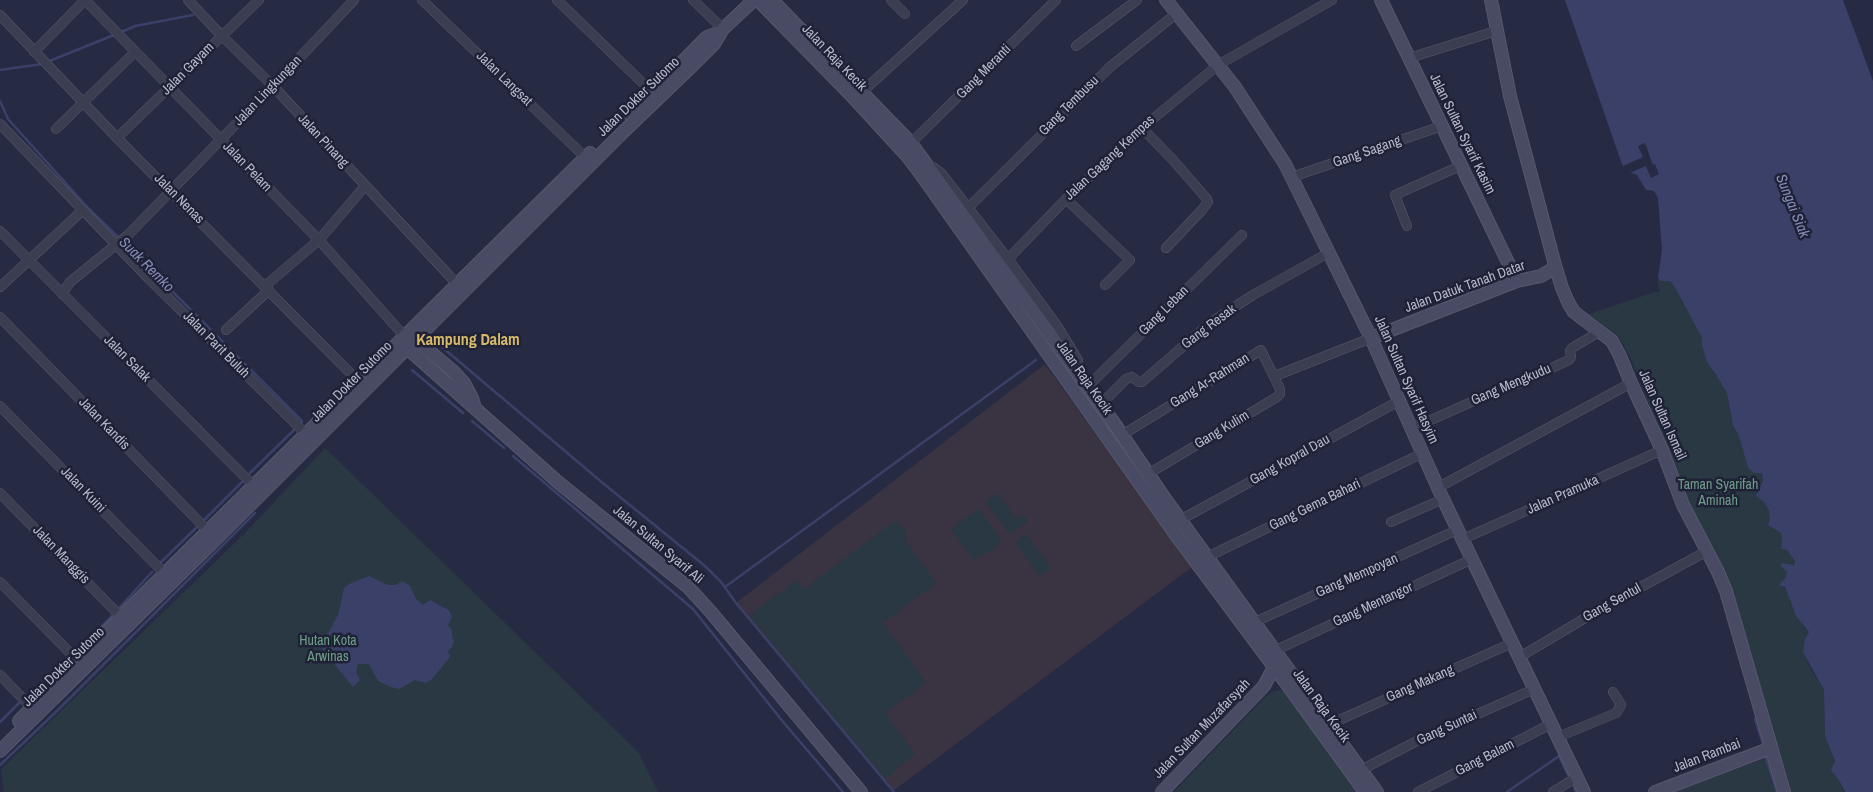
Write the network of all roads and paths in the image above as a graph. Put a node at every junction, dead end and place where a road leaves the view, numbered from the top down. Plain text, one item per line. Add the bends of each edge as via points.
1 (85, 0) edge
2 (189, 0) edge
3 (259, 0) edge
4 (354, 0) edge
5 (422, 0) edge
6 (557, 0) edge
7 (693, 0) edge
8 (756, 0) edge
9 (772, 0) edge
10 (892, 0) edge
11 (963, 0) edge
12 (1056, 0) edge
13 (1137, 0) edge
14 (1166, 0) edge
15 (1332, 0) edge
16 (1381, 0) edge
17 (1491, 0) edge
18 (1177, 12) junction
19 (905, 14) dead end
20 (0, 15) edge
21 (722, 30) junction
22 (1496, 30) junction
23 (222, 36) junction
24 (1076, 46) dead end
25 (34, 52) junction
26 (135, 52) junction
27 (1409, 58) junction
28 (823, 60) junction
29 (1218, 65) junction
30 (171, 86) junction
31 (273, 86) junction
32 (863, 91) junction
33 (656, 96) junction
34 (84, 102) junction
35 (0, 124) edge
36 (1442, 126) junction
37 (1142, 128) junction
38 (56, 129) dead end
39 (118, 138) junction
40 (221, 140) junction
41 (911, 143) junction
42 (586, 158) junction
43 (1460, 166) junction
44 (924, 169) junction
45 (1292, 177) junction
46 (365, 186) junction
47 (170, 191) junction
48 (1066, 199) junction
49 (968, 208) junction
50 (83, 210) junction
51 (1407, 226) dead end
52 (0, 231) edge
53 (1242, 235) dead end
54 (319, 240) junction
55 (117, 244) junction
56 (1166, 248) dead end
57 (1330, 252) junction
58 (1008, 259) junction
59 (29, 260) junction
60 (1555, 265) junction
61 (1540, 276) junction
62 (1518, 281) junction
63 (457, 284) junction
64 (1105, 285) dead end
65 (0, 287) edge
66 (267, 288) junction
67 (1562, 288) junction
68 (62, 294) junction
69 (0, 317) edge
70 (226, 330) dead end
71 (1599, 332) junction
72 (1371, 338) junction
73 (410, 342) junction
74 (1275, 376) junction
75 (1079, 377) junction
76 (359, 382) junction
77 (1631, 383) junction
78 (1087, 387) junction
79 (1399, 401) junction
80 (1100, 405) junction
81 (0, 406) edge
82 (301, 429) junction
83 (1411, 429) junction
84 (1122, 435) junction
85 (1662, 450) junction
86 (1423, 453) junction
87 (1148, 474) junction
88 (254, 486) junction
89 (0, 493) edge
90 (1441, 493) junction
91 (238, 510) junction
92 (1180, 520) junction
93 (1391, 522) dead end
94 (208, 531) junction
95 (1461, 534) junction
96 (1707, 551) junction
97 (1207, 557) junction
98 (1472, 559) junction
99 (165, 574) junction
100 (0, 582) edge
101 (121, 617) junction
102 (1254, 622) junction
103 (1512, 643) junction
104 (1274, 651) junction
105 (1518, 658) junction
106 (78, 662) junction
107 (1274, 667) junction
108 (0, 675) edge
109 (1286, 683) junction
110 (1264, 686) junction
111 (1534, 689) junction
112 (1613, 692) dead end
113 (32, 708) junction
114 (1552, 724) junction
115 (1328, 725) junction
116 (1558, 737) junction
117 (0, 740) edge
118 (1336, 745) junction
119 (1771, 748) junction
120 (0, 751) edge
121 (1360, 770) junction
122 (1577, 776) junction
123 (861, 792) edge
124 (1162, 792) edge
125 (1365, 792) edge
126 (1377, 792) edge
127 (1418, 792) edge
128 (1553, 792) edge
129 (1584, 792) edge
130 (1654, 792) edge
131 (1784, 792) edge

1 - 25 street
1 - 26 street, Jalan Pelam
2 - 23 street, Jalan Pinang
3 - 23 street, Jalan Gayam
4 - 31 street, Jalan Lingkungan
5 - 42 street, Jalan Langsat
6 - 33 street
7 - 21 street
8 - 21 main road, Jalan Dokter Sutomo
8 - 28 main road, Jalan Raja Kecik
9 - 28 main road, Jalan Raja Kecik
10 - 19 street
11 - 32 street
12 - 41 street, Gang Meranti
13 - 24 street
14 - 18 main road, Jalan Sultan Syarif Hasyim
15 - 29 street, Jalan Gagang Kempas
16 - 27 main road, Jalan Sultan Syarif Kasim
17 - 22 main road, Jalan Sultan Ismail
18 - 29 main road, Jalan Sultan Syarif Hasyim
18 - 49 street, Gang Tembusu via 1110,67
20 - 25 street, Jalan Nenas
21 - 33 main road, Jalan Dokter Sutomo via 707,37
22 - 27 street
22 - 60 main road, Jalan Sultan Ismail
23 - 30 street, Jalan Gayam
23 - 31 street, Jalan Pinang
25 - 34 street, Jalan Nenas
26 - 30 street, Jalan Pelam
26 - 34 street
27 - 36 main road, Jalan Sultan Syarif Kasim
28 - 32 main road, Jalan Raja Kecik
28 - 44 main road, Jalan Raja Kecik via 907,156
29 - 37 street, Jalan Gagang Kempas
29 - 45 main road, Jalan Sultan Syarif Hasyim via 1254,114
30 - 39 street, Jalan Gayam
30 - 40 street, Jalan Pelam
31 - 40 street, Jalan Lingkungan
31 - 46 street, Jalan Pinang
32 - 41 main road, Jalan Raja Kecik
33 - 42 main road, Jalan Dokter Sutomo
33 - 73 main road, Jalan Dokter Sutomo
34 - 38 street
34 - 39 street, Jalan Nenas
35 - 50 street, Jalan Parit Buluh
36 - 43 main road, Jalan Sultan Syarif Kasim
36 - 45 street, Gang Sagang
37 - 48 street, Jalan Gagang Kempas
37 - 56 street via 1208,202
39 - 47 street, Jalan Nenas
40 - 47 street, Jalan Lingkungan
40 - 54 street, Jalan Pelam
41 - 44 main road, Jalan Raja Kecik
42 - 63 main road, Jalan Dokter Sutomo
43 - 51 street via 1395,195
43 - 62 main road, Jalan Sultan Syarif Kasim
44 - 49 street via 932,167 942,174
44 - 75 main road, Jalan Raja Kecik
44 - 107 main road, Jalan Raja Kecik via 1176,535
45 - 57 main road, Jalan Sultan Syarif Hasyim
46 - 54 street
46 - 63 street, Jalan Pinang
47 - 55 street, Jalan Lingkungan
47 - 66 street, Jalan Nenas
48 - 58 street, Jalan Gagang Kempas
48 - 64 street via 1130,260
49 - 58 street
50 - 55 street, Jalan Parit Buluh
50 - 59 street
52 - 59 street, Jalan Salak
53 - 78 street, Gang Leban
54 - 66 street
54 - 73 street, Jalan Pelam
55 - 68 street, Jalan Lingkungan via 70,282
55 - 82 street, Jalan Parit Buluh
57 - 72 main road, Jalan Sultan Syarif Hasyim
57 - 80 street, Gang Resak via 1253,295 1210,324 1142,382 1132,377 1126,379
58 - 75 street via 1075,354
59 - 65 street
59 - 68 street, Jalan Salak
60 - 61 main road
60 - 67 main road, Jalan Sultan Ismail
61 - 62 main road, Jalan Datuk Tanah Datar
61 - 67 main road
62 - 72 main road, Jalan Datuk Tanah Datar
63 - 73 main road, Jalan Dokter Sutomo
66 - 70 street
66 - 76 street, Jalan Nenas
67 - 71 main road, Jalan Sultan Ismail via 1574,312
68 - 88 street, Jalan Salak
69 - 94 street, Jalan Kandis
71 - 77 main road, Jalan Sultan Ismail via 1612,341
71 - 83 street, Gang Mengkudu via 1572,348 1569,360
72 - 74 street
72 - 79 main road, Jalan Sultan Syarif Hasyim
73 - 76 main road, Jalan Dokter Sutomo
73 - 91 main road, Jalan Dokter Sutomo
73 - 123 main road, Jalan Sultan Syarif Ali via 464,383 476,410 559,483 688,587
74 - 84 street, Gang Ar-Rahman via 1262,350
74 - 87 street, Gang Kulim via 1280,389 1277,397
75 - 78 main road, Jalan Raja Kecik
76 - 82 main road, Jalan Dokter Sutomo
77 - 85 main road, Jalan Sultan Ismail
77 - 90 street
78 - 80 main road, Jalan Raja Kecik
79 - 83 main road, Jalan Sultan Syarif Hasyim
79 - 92 street, Gang Kopral Dau
80 - 84 main road, Jalan Raja Kecik
81 - 99 street, Jalan Kuini
82 - 88 main road, Jalan Dokter Sutomo
83 - 86 main road, Jalan Sultan Syarif Hasyim
84 - 87 main road, Jalan Raja Kecik
85 - 95 street, Jalan Pramuka
85 - 96 main road, Jalan Sultan Ismail via 1683,505
86 - 90 main road, Jalan Sultan Syarif Hasyim
86 - 97 street, Gang Gema Bahari
87 - 92 main road, Jalan Raja Kecik
88 - 91 main road, Jalan Dokter Sutomo
89 - 101 street, Jalan Manggis
90 - 93 street
90 - 95 main road, Jalan Sultan Syarif Hasyim
91 - 94 main road, Jalan Dokter Sutomo
91 - 120 main road, Jalan Dokter Sutomo
92 - 97 main road, Jalan Raja Kecik
94 - 99 main road, Jalan Dokter Sutomo
95 - 98 main road, Jalan Sultan Syarif Hasyim
95 - 102 street, Gang Mempoyan
96 - 105 street, Gang Sentul
96 - 119 main road, Jalan Sultan Ismail via 1726,591
97 - 102 main road, Jalan Raja Kecik
98 - 103 main road, Jalan Sultan Syarif Hasyim
98 - 104 street, Gang Mentangor
99 - 101 main road, Jalan Dokter Sutomo
100 - 106 street
101 - 106 main road, Jalan Dokter Sutomo
102 - 104 main road, Jalan Raja Kecik
103 - 105 main road, Jalan Sultan Syarif Hasyim
103 - 115 street, Gang Makang
104 - 115 main road, Jalan Raja Kecik
105 - 111 main road, Jalan Sultan Syarif Hasyim
106 - 113 main road, Jalan Dokter Sutomo
107 - 109 main road, Jalan Raja Kecik
107 - 110 main road, Jalan Sultan Muzafarsyah
108 - 113 street
109 - 110 main road, Jalan Sultan Muzafarsyah
109 - 118 main road, Jalan Raja Kecik
110 - 124 main road, Jalan Sultan Muzafarsyah
111 - 114 main road, Jalan Sultan Syarif Hasyim
111 - 121 street, Gang Suntai
112 - 116 street via 1621,706 1616,713
113 - 117 main road, Jalan Dokter Sutomo
114 - 116 main road, Jalan Sultan Syarif Hasyim
114 - 127 street, Gang Balam
115 - 118 main road, Jalan Raja Kecik
116 - 122 main road, Jalan Sultan Syarif Hasyim
118 - 121 main road, Jalan Raja Kecik
118 - 125 main road, Jalan Raja Kecik
119 - 130 main road, Jalan Rambai
119 - 131 main road, Jalan Sultan Ismail
121 - 126 main road, Jalan Raja Kecik
122 - 128 street
122 - 129 main road, Jalan Sultan Syarif Hasyim

